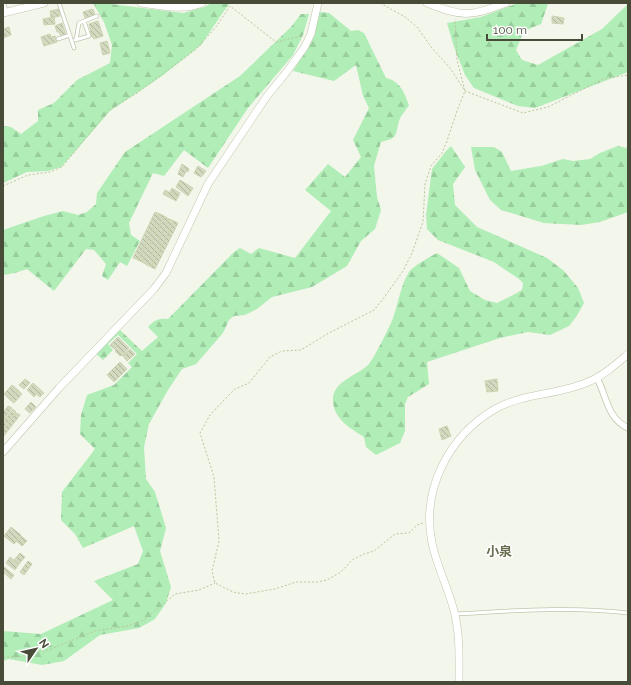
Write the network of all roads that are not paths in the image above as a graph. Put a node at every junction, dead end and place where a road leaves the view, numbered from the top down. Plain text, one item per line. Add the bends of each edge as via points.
1 (4, 3) edge
2 (44, 3) edge
3 (59, 3) edge
4 (141, 3) edge
5 (202, 3) edge
6 (318, 3) edge
7 (427, 3) edge
8 (506, 3) edge
9 (5, 12) edge
10 (97, 16) dead end
11 (84, 21) junction
12 (70, 35) junction
13 (58, 39) dead end
14 (76, 40) junction
15 (72, 41) junction
16 (74, 48) dead end
17 (628, 354) edge
18 (597, 378) junction
19 (628, 428) edge
20 (3, 452) edge
21 (628, 613) edge
22 (455, 614) junction
23 (458, 682) edge

1 - 9 lane
2 - 9 street
3 - 12 lane
4 - 5 street via 178,8
6 - 20 street via 304,48 267,96 208,184 162,279 58,388
7 - 8 street via 464,14 476,13
10 - 11 lane
11 - 14 lane via 79,23
11 - 14 lane via 89,36
12 - 13 lane
12 - 15 lane
14 - 15 lane
15 - 16 lane
17 - 18 street
18 - 19 street via 612,415
18 - 22 street via 578,386 527,398 495,409 475,423 453,447 440,469 432,494 430,521 432,543
21 - 22 lane via 562,610
22 - 23 street via 459,643

